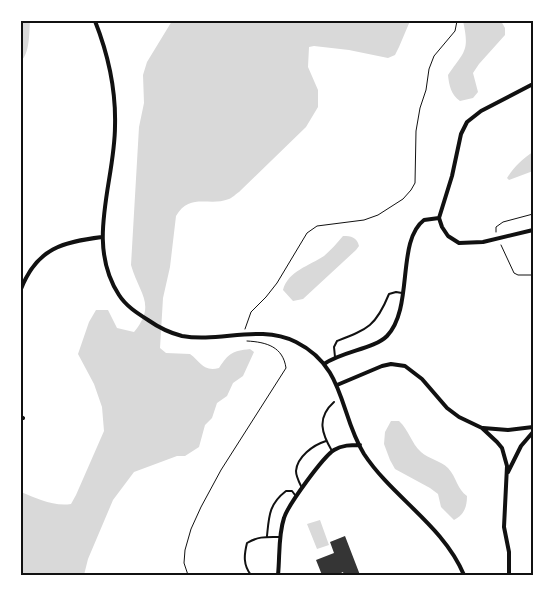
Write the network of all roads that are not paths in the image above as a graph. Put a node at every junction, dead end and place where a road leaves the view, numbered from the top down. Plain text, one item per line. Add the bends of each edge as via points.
1 (95, 21) edge
2 (533, 84) edge
3 (439, 218) junction
4 (533, 230) edge
5 (102, 237) junction
6 (21, 289) edge
7 (403, 293) junction
8 (334, 357) junction
9 (324, 364) junction
10 (337, 385) junction
11 (334, 402) dead end
12 (533, 427) edge
13 (482, 428) junction
14 (533, 432) edge
15 (326, 441) junction
16 (360, 445) junction
17 (332, 451) junction
18 (507, 474) junction
19 (302, 488) junction
20 (297, 497) junction
21 (267, 536) junction
22 (280, 537) junction
23 (251, 575) edge
24 (278, 575) edge
25 (464, 575) edge
26 (509, 575) edge

1 - 5 street via 112,83 116,125
2 - 3 street via 480,111 467,122
3 - 4 street via 448,236 459,243 471,244
3 - 7 street via 424,220 415,229
5 - 6 street via 76,240 50,250 34,264
5 - 9 street via 106,267 120,296 128,306 164,330 204,338 272,335 294,342
7 - 8 street via 398,318 387,336 372,345
7 - 8 lane via 389,294 381,314 372,325 336,341
8 - 9 street
9 - 10 street
10 - 13 street via 382,366 400,364 422,379 447,408
10 - 16 street
11 - 15 lane via 322,422
12 - 13 street via 508,430
13 - 18 street via 502,448
14 - 18 street via 521,446
15 - 17 lane
15 - 19 lane via 309,449 300,462 296,470
16 - 17 street via 343,446
16 - 25 street via 371,464 440,536
17 - 19 street
18 - 26 street via 504,527
19 - 20 street
20 - 21 lane via 292,491 286,491 277,498 270,510
20 - 22 street via 285,514
21 - 22 lane
21 - 23 lane via 256,537 247,543 244,555
22 - 24 street

